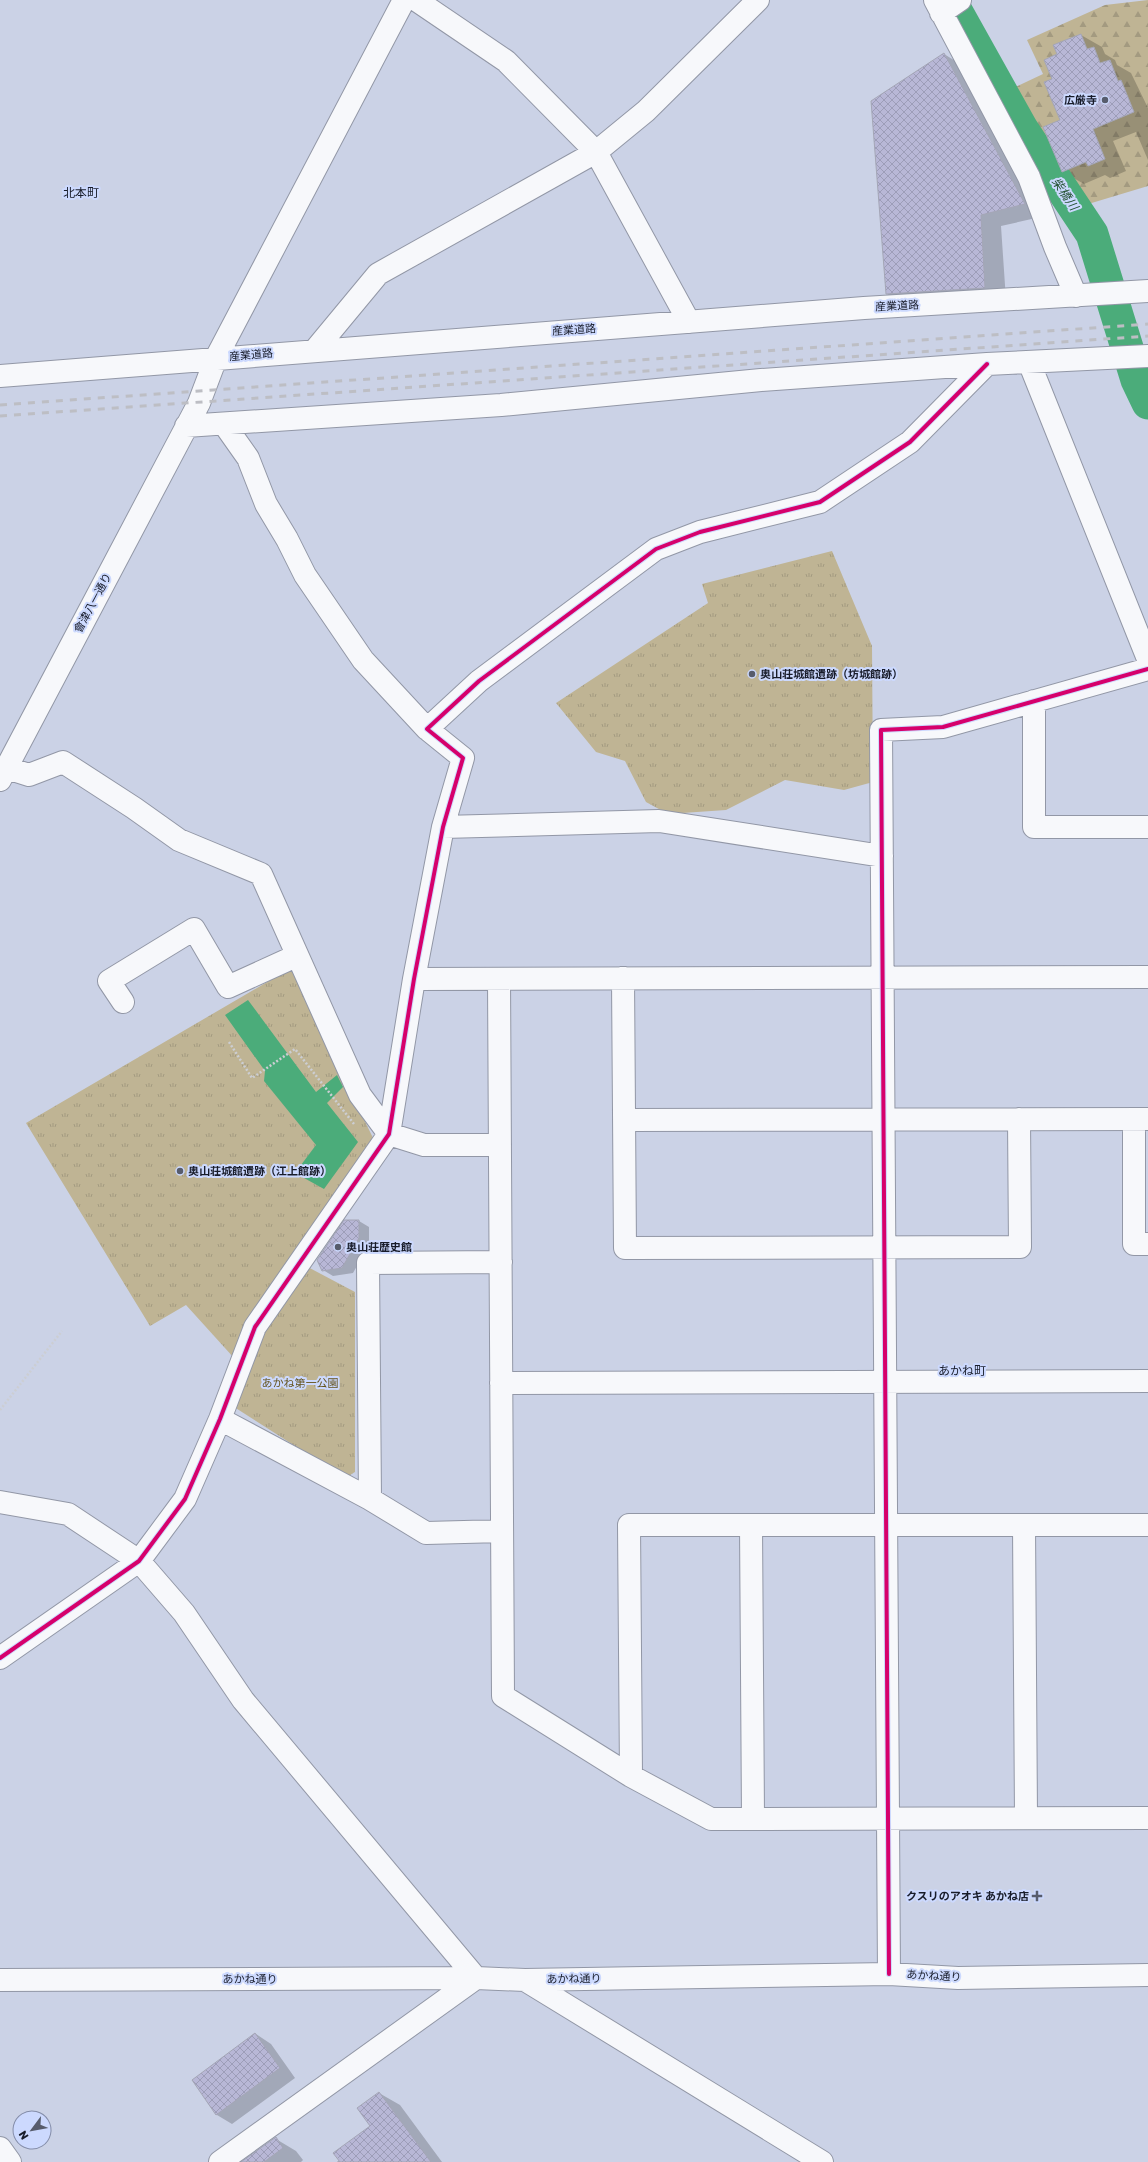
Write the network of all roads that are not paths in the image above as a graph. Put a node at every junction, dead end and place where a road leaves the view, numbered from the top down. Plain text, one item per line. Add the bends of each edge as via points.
1 (404, 0) edge
2 (416, 0) edge
3 (758, 0) edge
4 (960, 0) edge
5 (938, 6) edge
6 (596, 152) junction
7 (1148, 291) edge
8 (1076, 296) junction
9 (689, 322) junction
10 (315, 350) junction
11 (1148, 356) edge
12 (216, 358) junction
13 (1029, 362) junction
14 (987, 364) junction
15 (0, 376) edge
16 (224, 424) junction
17 (186, 426) junction
18 (1148, 659) edge
19 (1148, 669) edge
20 (1034, 701) junction
21 (427, 729) junction
22 (3, 774) edge
23 (443, 827) junction
24 (1148, 827) edge
25 (882, 856) junction
26 (296, 956) junction
27 (1148, 977) edge
28 (623, 978) junction
29 (882, 978) junction
30 (414, 979) junction
31 (499, 979) junction
32 (122, 1002) dead end
33 (1141, 1118) edge
34 (883, 1119) junction
35 (1019, 1119) junction
36 (624, 1120) junction
37 (389, 1134) junction
38 (500, 1145) junction
39 (1148, 1244) edge
40 (884, 1248) junction
41 (501, 1262) junction
42 (885, 1382) junction
43 (1148, 1382) edge
44 (501, 1383) junction
45 (220, 1419) junction
46 (370, 1499) junction
47 (0, 1502) edge
48 (751, 1525) junction
49 (886, 1525) junction
50 (1024, 1525) junction
51 (1148, 1525) edge
52 (502, 1531) junction
53 (139, 1562) junction
54 (0, 1658) edge
55 (631, 1776) junction
56 (753, 1818) junction
57 (887, 1818) junction
58 (1026, 1818) junction
59 (1148, 1818) edge
60 (888, 1974) junction
61 (1148, 1974) edge
62 (476, 1978) junction
63 (0, 1980) edge
64 (525, 1980) junction
65 (0, 2148) edge
66 (10, 2162) edge
67 (220, 2162) edge
68 (822, 2162) edge

1 - 12 street, 會津八一通り
2 - 6 street via 506,61
3 - 6 street via 646,111
4 - 5 street
5 - 8 street via 1029,177 1054,247
6 - 9 street
6 - 10 street via 378,274
7 - 8 street, 産業道路
8 - 9 street, 産業道路 via 864,308
9 - 10 street, 産業道路
10 - 12 street, 産業道路
11 - 13 street
12 - 15 street, 産業道路
12 - 17 street, 會津八一通り via 199,402
13 - 14 street
13 - 18 street
14 - 16 street via 761,380 501,405
14 - 21 street via 910,442 820,502 700,532 656,549 478,681
16 - 17 street
16 - 21 street via 248,458 266,504 305,575 363,660
17 - 22 street, 會津八一通り
19 - 20 street
20 - 24 street via 1034,827
20 - 25 street via 943,727 881,730
21 - 23 street via 463,758
22 - 26 street via 29,775 62,762 180,840 261,874
23 - 25 street via 659,821
23 - 30 street
25 - 29 street
26 - 32 street via 228,987 194,929 109,981
26 - 37 street via 360,1095
27 - 29 street
28 - 29 street
28 - 31 street
28 - 36 street
29 - 34 street
30 - 31 street
30 - 37 street
31 - 38 street
33 - 35 street
33 - 39 street via 1134,1244
34 - 35 street
34 - 36 street
34 - 40 street
35 - 40 street via 1020,1247
36 - 40 street via 625,1248
37 - 38 street via 424,1145
37 - 45 street via 256,1327
38 - 41 street
40 - 42 street
41 - 44 street
41 - 46 street via 368,1263
42 - 43 street
42 - 44 street
42 - 49 street
44 - 52 street
45 - 46 street
45 - 53 street via 185,1499
46 - 52 street via 426,1532
47 - 53 street via 68,1514
48 - 49 street
48 - 55 street via 629,1525
48 - 56 street
49 - 50 street
49 - 57 street
50 - 51 street
50 - 58 street
52 - 55 street via 503,1696
53 - 54 street
53 - 62 street via 184,1613 243,1700
55 - 56 street via 711,1819
56 - 57 street
57 - 58 street
57 - 60 street
58 - 59 street
60 - 61 street, あかね通り via 958,1978
60 - 64 street, あかね通り
62 - 63 street, あかね通り
62 - 64 street, あかね通り
62 - 67 street
64 - 68 street
65 - 66 street

